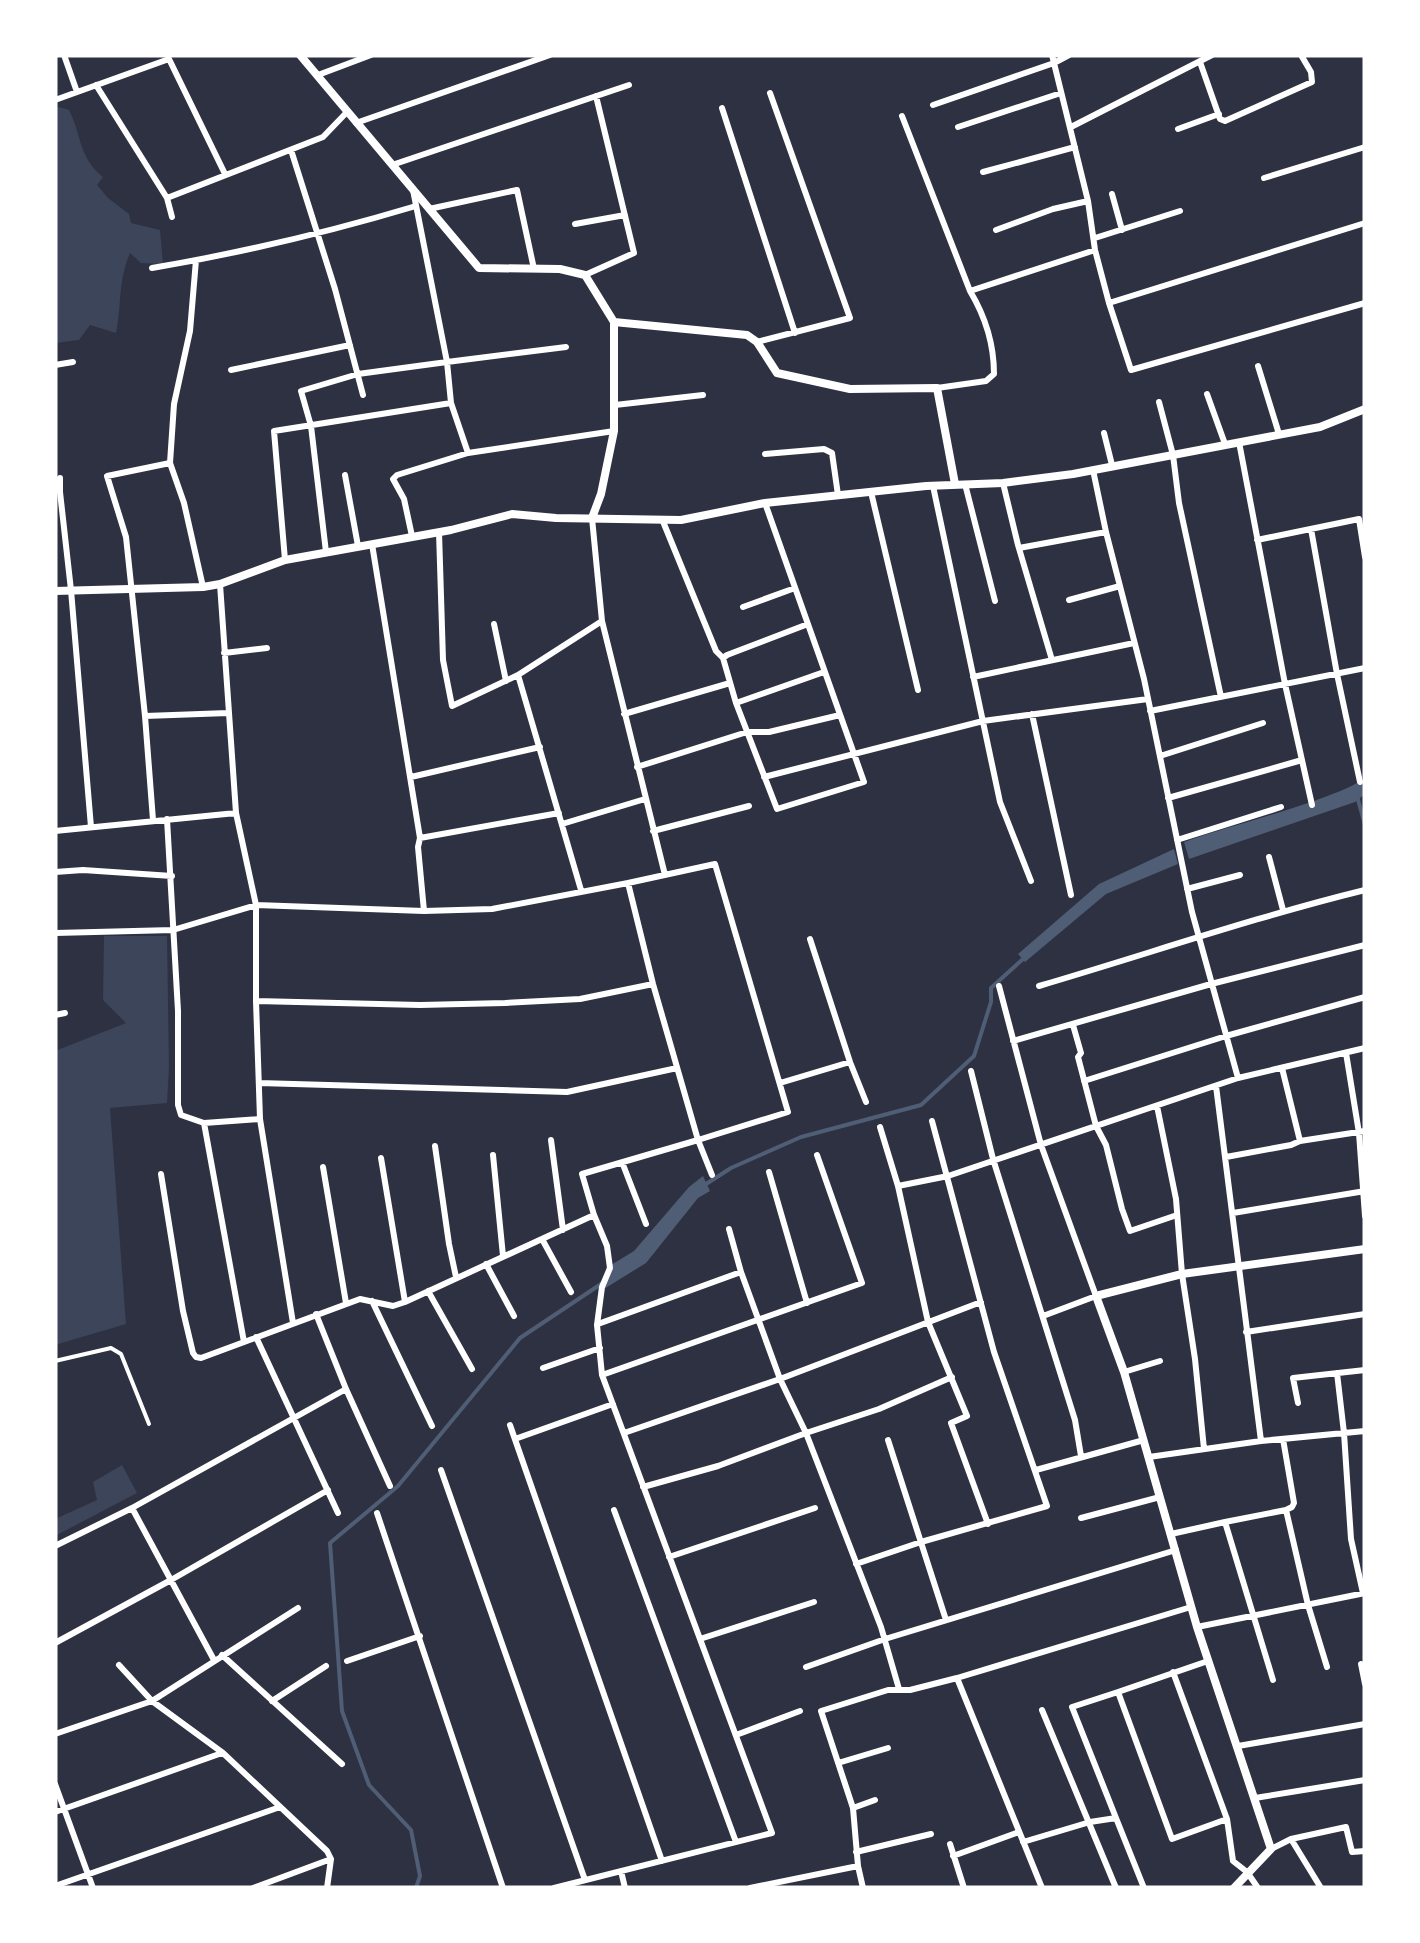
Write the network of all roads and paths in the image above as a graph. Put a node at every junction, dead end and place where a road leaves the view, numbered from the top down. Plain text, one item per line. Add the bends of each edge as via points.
1 (64, 55) edge
2 (300, 55) edge
3 (371, 55) edge
4 (550, 55) edge
5 (1069, 55) edge
6 (1212, 55) edge
7 (1301, 55) edge
8 (1053, 59) edge
9 (1200, 62) junction
10 (318, 75) junction
11 (629, 85) dead end
12 (96, 86) junction
13 (77, 92) junction
14 (770, 92) dead end
15 (1061, 93) junction
16 (596, 96) junction
17 (55, 100) edge
18 (932, 105) dead end
19 (722, 108) dead end
20 (347, 112) junction
21 (1218, 114) junction
22 (902, 116) dead end
23 (356, 123) junction
24 (958, 127) dead end
25 (1071, 127) junction
26 (1178, 129) dead end
27 (1075, 147) junction
28 (1365, 147) edge
29 (291, 150) junction
30 (392, 165) junction
31 (983, 172) dead end
32 (225, 174) junction
33 (1264, 178) dead end
34 (412, 189) junction
35 (1112, 194) dead end
36 (167, 198) junction
37 (1088, 201) junction
38 (416, 206) junction
39 (429, 209) junction
40 (1180, 211) dead end
41 (625, 214) junction
42 (172, 217) dead end
43 (1365, 223) edge
44 (575, 224) dead end
45 (996, 230) dead end
46 (1122, 230) junction
47 (318, 233) junction
48 (1095, 238) junction
49 (1095, 250) junction
50 (196, 260) junction
51 (152, 268) dead end
52 (534, 269) junction
53 (585, 276) junction
54 (970, 292) junction
55 (1365, 302) edge
56 (1109, 304) junction
57 (614, 322) junction
58 (795, 333) junction
59 (756, 342) junction
60 (350, 344) junction
61 (566, 347) dead end
62 (73, 362) dead end
63 (447, 362) junction
64 (55, 364) edge
65 (1258, 366) dead end
66 (231, 370) dead end
67 (358, 374) junction
68 (937, 388) junction
69 (1208, 394) dead end
70 (703, 395) dead end
71 (363, 396) dead end
72 (1159, 402) dead end
73 (450, 403) junction
74 (615, 404) junction
75 (1365, 409) edge
76 (311, 426) junction
77 (614, 431) junction
78 (1104, 434) dead end
79 (1279, 434) junction
80 (1239, 442) junction
81 (1225, 444) junction
82 (468, 454) junction
83 (766, 454) dead end
84 (1174, 455) junction
85 (170, 462) junction
86 (1112, 465) junction
87 (1093, 469) junction
88 (345, 475) dead end
89 (60, 478) dead end
90 (1002, 482) junction
91 (960, 484) junction
92 (934, 486) junction
93 (871, 492) junction
94 (838, 495) junction
95 (764, 503) junction
96 (592, 518) junction
97 (662, 519) junction
98 (1311, 529) junction
99 (440, 532) junction
100 (1106, 532) junction
101 (412, 536) junction
102 (1256, 540) junction
103 (372, 543) junction
104 (358, 546) junction
105 (1019, 548) junction
106 (326, 552) junction
107 (1365, 557) edge
108 (285, 560) junction
109 (220, 584) junction
110 (1120, 586) junction
111 (203, 587) junction
112 (795, 588) junction
113 (132, 589) junction
114 (71, 590) junction
115 (55, 591) edge
116 (1070, 600) dead end
117 (995, 601) dead end
118 (743, 607) dead end
119 (602, 621) junction
120 (494, 624) dead end
121 (808, 624) junction
122 (1134, 643) junction
123 (267, 648) dead end
124 (224, 653) junction
125 (724, 658) junction
126 (1052, 660) junction
127 (1365, 668) edge
128 (824, 672) junction
129 (1338, 674) junction
130 (518, 675) junction
131 (973, 677) junction
132 (506, 681) junction
133 (730, 683) junction
134 (1285, 684) junction
135 (918, 690) dead end
136 (1221, 697) junction
137 (1148, 699) junction
138 (736, 704) junction
139 (1150, 711) junction
140 (228, 713) junction
141 (624, 714) junction
142 (840, 714) junction
143 (1032, 714) junction
144 (145, 716) junction
145 (982, 721) junction
146 (1263, 723) dead end
147 (747, 732) junction
148 (540, 748) junction
149 (854, 754) junction
150 (1160, 756) junction
151 (1302, 760) junction
152 (637, 767) junction
153 (411, 777) junction
154 (764, 777) junction
155 (1360, 782) dead end
156 (1168, 798) junction
157 (645, 799) junction
158 (1312, 805) dead end
159 (749, 806) dead end
160 (1282, 807) dead end
161 (236, 813) junction
162 (558, 814) junction
163 (167, 819) junction
164 (154, 820) junction
165 (562, 824) junction
166 (91, 827) junction
167 (55, 831) edge
168 (654, 831) junction
169 (420, 838) junction
170 (1177, 840) junction
171 (1269, 857) dead end
172 (55, 872) edge
173 (664, 875) junction
174 (172, 876) junction
175 (1240, 876) dead end
176 (1031, 881) dead end
177 (628, 883) junction
178 (1187, 889) junction
179 (581, 890) junction
180 (1365, 890) edge
181 (1071, 895) dead end
182 (256, 905) junction
183 (1283, 910) junction
184 (424, 911) junction
185 (173, 930) junction
186 (55, 933) edge
187 (1200, 938) junction
188 (810, 940) dead end
189 (1365, 946) edge
190 (653, 984) junction
191 (1211, 984) junction
192 (999, 986) dead end
193 (1039, 986) dead end
194 (1365, 997) edge
195 (256, 1001) junction
196 (65, 1013) dead end
197 (55, 1015) edge
198 (1073, 1025) junction
199 (1226, 1036) junction
200 (1013, 1041) junction
201 (1365, 1048) edge
202 (1346, 1053) junction
203 (850, 1062) junction
204 (677, 1068) junction
205 (1282, 1068) junction
206 (971, 1071) dead end
207 (1238, 1078) junction
208 (1084, 1081) junction
209 (259, 1083) junction
210 (780, 1083) junction
211 (1216, 1086) junction
212 (866, 1102) dead end
213 (1157, 1106) junction
214 (260, 1118) junction
215 (932, 1121) dead end
216 (204, 1122) junction
217 (1096, 1126) junction
218 (880, 1127) dead end
219 (1362, 1132) edge
220 (551, 1140) dead end
221 (698, 1140) junction
222 (1300, 1140) junction
223 (1041, 1144) junction
224 (435, 1146) dead end
225 (493, 1155) dead end
226 (817, 1155) dead end
227 (381, 1158) dead end
228 (1226, 1158) junction
229 (994, 1159) junction
230 (622, 1162) junction
231 (324, 1167) dead end
232 (769, 1172) dead end
233 (161, 1174) dead end
234 (712, 1176) dead end
235 (948, 1176) junction
236 (898, 1186) junction
237 (1364, 1192) edge
238 (1233, 1213) junction
239 (594, 1215) junction
240 (1177, 1215) junction
241 (1365, 1216) edge
242 (646, 1224) dead end
243 (729, 1229) dead end
244 (563, 1230) junction
245 (542, 1239) junction
246 (1365, 1249) edge
247 (504, 1256) junction
248 (486, 1264) junction
249 (1238, 1267) junction
250 (741, 1272) junction
251 (1182, 1274) junction
252 (456, 1278) junction
253 (428, 1291) junction
254 (571, 1292) dead end
255 (1096, 1296) junction
256 (372, 1300) junction
257 (405, 1302) junction
258 (982, 1302) junction
259 (346, 1303) junction
260 (807, 1303) junction
261 (316, 1314) junction
262 (1365, 1314) edge
263 (514, 1316) dead end
264 (1043, 1316) junction
265 (759, 1320) junction
266 (928, 1322) junction
267 (292, 1323) junction
268 (597, 1324) junction
269 (1246, 1332) junction
270 (256, 1337) junction
271 (244, 1342) junction
272 (600, 1348) junction
273 (1160, 1361) dead end
274 (55, 1362) edge
275 (543, 1368) dead end
276 (472, 1369) dead end
277 (1365, 1370) edge
278 (1124, 1372) junction
279 (1337, 1373) junction
280 (602, 1375) junction
281 (952, 1377) junction
282 (780, 1379) junction
283 (346, 1389) junction
284 (1298, 1403) dead end
285 (613, 1404) junction
286 (292, 1418) junction
287 (149, 1424) dead end
288 (510, 1425) dead end
289 (432, 1426) dead end
290 (1365, 1431) edge
291 (624, 1433) junction
292 (806, 1433) junction
293 (1344, 1433) junction
294 (515, 1439) junction
295 (1283, 1439) junction
296 (888, 1440) dead end
297 (1144, 1440) junction
298 (1261, 1442) junction
299 (1204, 1449) junction
300 (1081, 1456) junction
301 (1149, 1457) junction
302 (441, 1470) dead end
303 (1036, 1470) junction
304 (390, 1486) dead end
305 (643, 1487) junction
306 (328, 1490) junction
307 (1160, 1497) junction
308 (132, 1508) junction
309 (815, 1508) dead end
310 (614, 1510) dead end
311 (1286, 1510) junction
312 (338, 1513) dead end
313 (378, 1513) dead end
314 (1081, 1518) dead end
315 (1225, 1522) junction
316 (988, 1524) junction
317 (1171, 1534) junction
318 (921, 1542) junction
319 (55, 1546) edge
320 (1176, 1550) junction
321 (670, 1558) junction
322 (856, 1564) junction
323 (171, 1580) junction
324 (1364, 1593) edge
325 (814, 1602) dead end
326 (1308, 1605) junction
327 (298, 1608) dead end
328 (1191, 1608) junction
329 (1253, 1614) junction
330 (946, 1620) junction
331 (1197, 1627) junction
332 (420, 1636) junction
333 (700, 1639) junction
334 (885, 1639) junction
335 (55, 1642) edge
336 (222, 1655) junction
337 (214, 1660) junction
338 (348, 1661) dead end
339 (1208, 1661) junction
340 (1360, 1664) dead end
341 (119, 1665) dead end
342 (326, 1666) dead end
343 (806, 1667) dead end
344 (1328, 1667) dead end
345 (1174, 1672) junction
346 (956, 1678) junction
347 (1273, 1680) dead end
348 (1365, 1684) edge
349 (899, 1689) junction
350 (1118, 1692) junction
351 (152, 1701) junction
352 (272, 1701) junction
353 (1042, 1710) dead end
354 (800, 1711) dead end
355 (1365, 1724) edge
356 (55, 1734) edge
357 (736, 1735) junction
358 (1238, 1746) junction
359 (888, 1748) dead end
360 (223, 1753) junction
361 (838, 1763) junction
362 (342, 1764) dead end
363 (1365, 1780) edge
364 (55, 1784) edge
365 (1255, 1798) junction
366 (874, 1800) dead end
367 (281, 1807) junction
368 (853, 1808) junction
369 (64, 1809) junction
370 (55, 1812) edge
371 (1116, 1818) junction
372 (1226, 1819) junction
373 (1090, 1822) junction
374 (1019, 1832) junction
375 (932, 1834) dead end
376 (1292, 1839) junction
377 (736, 1842) junction
378 (1023, 1842) junction
379 (950, 1844) dead end
380 (1272, 1849) junction
381 (1365, 1851) edge
382 (856, 1852) junction
383 (954, 1856) junction
384 (332, 1859) junction
385 (662, 1861) junction
386 (858, 1866) junction
387 (621, 1871) junction
388 (1247, 1872) junction
389 (88, 1874) junction
390 (585, 1880) junction
391 (55, 1886) edge
392 (92, 1888) edge
393 (253, 1888) edge
394 (327, 1888) edge
395 (503, 1888) edge
396 (554, 1888) edge
397 (625, 1888) edge
398 (750, 1888) edge
399 (863, 1888) edge
400 (964, 1888) edge
401 (1042, 1888) edge
402 (1116, 1888) edge
403 (1144, 1888) edge
404 (1234, 1888) edge
405 (1258, 1888) edge
406 (1320, 1888) edge

1 - 13 street
2 - 10 street
3 - 10 street
4 - 23 street
5 - 8 street
6 - 9 street
7 - 21 street via 1312,82 1228,120
8 - 15 street
8 - 18 street
9 - 21 street
9 - 25 street
10 - 20 street
11 - 16 street
12 - 13 street
12 - 32 street via 170,59
12 - 36 street
13 - 17 street
14 - 58 street via 850,318
15 - 24 street
15 - 25 street
16 - 30 street
16 - 41 street
19 - 58 street
20 - 23 street
20 - 29 street via 323,138
21 - 26 street
22 - 54 street
23 - 30 street
25 - 27 street
27 - 31 street
27 - 37 street
28 - 33 street
29 - 32 street
29 - 47 street
30 - 34 street
32 - 36 street
34 - 38 street
34 - 39 street
35 - 46 street
36 - 42 street
37 - 45 street
37 - 48 street
38 - 47 street
38 - 63 street
39 - 52 street via 479,268
39 - 52 street via 518,190
40 - 46 street
41 - 44 street
41 - 53 street via 634,252
43 - 56 street
46 - 48 street
47 - 50 street
47 - 60 street
48 - 49 street
49 - 54 street
49 - 56 street
50 - 51 street
50 - 85 street
52 - 53 street
53 - 57 street
54 - 68 street via 986,323 994,374
55 - 56 street via 1132,370
57 - 59 street via 747,335
57 - 74 street
58 - 59 street
59 - 68 street via 777,374 850,389
60 - 66 street
60 - 67 street
61 - 63 street
62 - 64 street
63 - 67 street
63 - 73 street
65 - 79 street
67 - 71 street
67 - 76 street via 301,390
68 - 91 street
69 - 81 street
70 - 74 street
72 - 84 street
73 - 76 street
73 - 82 street
74 - 77 street
75 - 79 street
76 - 106 street
76 - 108 street via 274,431
77 - 82 street
77 - 96 street
78 - 86 street
79 - 80 street
80 - 81 street
80 - 102 street
81 - 84 street
82 - 101 street via 394,476
83 - 94 street via 824,448 832,453
84 - 86 street
84 - 136 street via 1178,503
85 - 111 street
85 - 113 street via 107,476 126,537
86 - 87 street
87 - 90 street
87 - 100 street
88 - 104 street
89 - 114 street
90 - 91 street
90 - 105 street
91 - 92 street
91 - 117 street
92 - 93 street
92 - 131 street
93 - 94 street
93 - 135 street
94 - 95 street
95 - 97 street
95 - 112 street
96 - 97 street
96 - 99 street via 512,514
96 - 119 street
97 - 125 street
98 - 102 street
98 - 107 street via 1359,519
98 - 129 street
99 - 101 street
99 - 132 street via 443,660 452,706
100 - 105 street
100 - 110 street
101 - 103 street
102 - 134 street
103 - 104 street
103 - 153 street
104 - 106 street
105 - 126 street
106 - 108 street
108 - 109 street
109 - 111 street
109 - 124 street
110 - 116 street
110 - 122 street
111 - 113 street
112 - 118 street
112 - 121 street
113 - 114 street
113 - 144 street
114 - 115 street
114 - 166 street
119 - 130 street
119 - 141 street
120 - 132 street
121 - 125 street
121 - 128 street
122 - 126 street
122 - 137 street
123 - 124 street
124 - 140 street
125 - 133 street
126 - 131 street
127 - 129 street
128 - 138 street
128 - 142 street
129 - 134 street
129 - 155 street
130 - 132 street
130 - 148 street
131 - 145 street
133 - 138 street
133 - 141 street
134 - 136 street
134 - 151 street
136 - 139 street
137 - 139 street
137 - 143 street
138 - 147 street
139 - 150 street
140 - 144 street
140 - 161 street
141 - 152 street
142 - 147 street
142 - 149 street
143 - 145 street
143 - 181 street
144 - 164 street
145 - 149 street
145 - 176 street via 1000,802
146 - 150 street
147 - 152 street
147 - 154 street
148 - 153 street
148 - 162 street
149 - 154 street
149 - 154 street via 864,782 777,809
150 - 156 street
151 - 156 street
151 - 158 street
152 - 157 street
153 - 169 street
156 - 170 street
157 - 165 street
157 - 168 street
159 - 168 street
160 - 170 street
161 - 163 street
161 - 182 street
162 - 165 street
162 - 169 street
163 - 164 street
163 - 174 street
164 - 166 street
165 - 179 street
166 - 167 street
168 - 173 street
169 - 184 street
170 - 178 street
171 - 183 street
172 - 174 street
173 - 177 street
173 - 210 street via 716,864
174 - 185 street
175 - 178 street
177 - 179 street
177 - 190 street
178 - 187 street
179 - 184 street via 492,909
180 - 183 street
182 - 184 street
182 - 185 street
182 - 195 street
183 - 187 street
185 - 186 street
185 - 216 street via 178,1105 180,1115
187 - 191 street
187 - 193 street
188 - 203 street
189 - 191 street
190 - 195 street via 580,1000
190 - 204 street
191 - 198 street
191 - 199 street
192 - 200 street
194 - 199 street
195 - 209 street
196 - 197 street
198 - 200 street
198 - 208 street
199 - 207 street
199 - 208 street
200 - 223 street
201 - 202 street
202 - 205 street
202 - 219 street
203 - 210 street
203 - 212 street
204 - 209 street via 568,1092
204 - 221 street
205 - 207 street
205 - 222 street
206 - 229 street
207 - 211 street
208 - 217 street
209 - 214 street
210 - 221 street via 788,1112
211 - 213 street
211 - 228 street
213 - 217 street
213 - 240 street
214 - 216 street
214 - 267 street
215 - 235 street
216 - 271 street
217 - 223 street
217 - 240 street via 1130,1231
218 - 236 street
219 - 222 street
219 - 237 street
220 - 244 street
221 - 230 street
221 - 234 street
222 - 228 street
223 - 229 street
223 - 255 street
224 - 252 street
225 - 247 street
226 - 260 street via 862,1283
227 - 257 street
228 - 238 street
229 - 235 street
229 - 264 street
230 - 239 street via 582,1174
230 - 242 street
231 - 259 street
232 - 260 street
233 - 271 street via 193,1353 201,1358
235 - 236 street
235 - 258 street
236 - 266 street
237 - 238 street
237 - 241 street
238 - 249 street
239 - 244 street
239 - 268 street via 610,1268
240 - 251 street
243 - 250 street
244 - 245 street
245 - 247 street
245 - 254 street
246 - 249 street
247 - 248 street
248 - 252 street
248 - 263 street
249 - 251 street
249 - 269 street
250 - 265 street
250 - 268 street
251 - 255 street
251 - 299 street
252 - 253 street
253 - 257 street
253 - 276 street
255 - 264 street
255 - 278 street
256 - 257 street
256 - 259 street
256 - 289 street
258 - 266 street
258 - 303 street
259 - 261 street
260 - 265 street
261 - 267 street
261 - 283 street
262 - 269 street
264 - 300 street
265 - 280 street
265 - 282 street
266 - 281 street
266 - 282 street
267 - 270 street
268 - 272 street
269 - 298 street
270 - 271 street
270 - 286 street
272 - 275 street
272 - 280 street
273 - 278 street
274 - 287 lane via 111,1348 120,1354
277 - 279 street
278 - 297 street
279 - 284 street via 1293,1378
279 - 293 street
280 - 285 street
281 - 292 street
281 - 316 street via 968,1416 951,1422
282 - 291 street
282 - 292 street
283 - 286 street
283 - 304 street
285 - 291 street
285 - 294 street
286 - 306 street
286 - 308 street
288 - 294 street
290 - 293 street
291 - 305 street
292 - 305 street
292 - 322 street
293 - 295 street
293 - 324 street via 1350,1540
294 - 385 street
295 - 298 street
295 - 311 street via 1294,1502
296 - 318 street
297 - 300 street
297 - 301 street
298 - 299 street
299 - 301 street
300 - 303 street
301 - 307 street
302 - 390 street
303 - 316 street via 1047,1506
305 - 321 street
306 - 312 street
306 - 323 street
307 - 314 street
307 - 317 street
308 - 319 street
308 - 323 street
309 - 321 street
310 - 377 street
311 - 315 street
311 - 326 street
313 - 332 street
315 - 317 street
315 - 329 street
316 - 318 street
317 - 320 street
318 - 322 street
318 - 330 street
320 - 328 street
320 - 330 street
321 - 333 street
322 - 334 street
323 - 335 street
323 - 337 street
324 - 326 street
325 - 333 street
326 - 329 street
326 - 344 street
327 - 336 street
328 - 331 street
328 - 346 street
329 - 331 street
329 - 347 street
330 - 334 street
331 - 339 street
332 - 338 street
332 - 395 street
333 - 357 street
334 - 343 street
334 - 349 street
336 - 337 street
336 - 352 street
337 - 351 street
339 - 345 street
339 - 358 street
340 - 348 street
341 - 351 street
342 - 352 street
345 - 350 street
345 - 372 street
346 - 349 street
346 - 374 street
349 - 361 street via 821,1710
350 - 371 street via 1072,1707
350 - 372 street via 1172,1839
351 - 356 street
351 - 360 street
352 - 362 street
353 - 373 street
354 - 357 street
355 - 358 street
357 - 377 street via 772,1833
358 - 365 street
359 - 361 street
360 - 367 street
360 - 369 street
361 - 368 street
363 - 365 street
364 - 369 street
365 - 380 street
366 - 368 street
367 - 384 street
367 - 389 street
368 - 382 street
369 - 370 street
369 - 389 street
371 - 373 street
371 - 403 street
372 - 388 street via 1234,1861
373 - 378 street
373 - 402 street
374 - 378 street
374 - 383 street
375 - 382 street
376 - 380 street
376 - 381 street via 1346,1827 1352,1852
376 - 406 street
377 - 385 street
378 - 401 street
379 - 383 street
380 - 388 street
382 - 386 street
383 - 400 street
384 - 393 street
384 - 394 street
385 - 387 street
386 - 398 street
386 - 399 street
387 - 390 street
387 - 397 street
388 - 404 street
388 - 405 street
389 - 391 street
389 - 392 street
390 - 396 street

